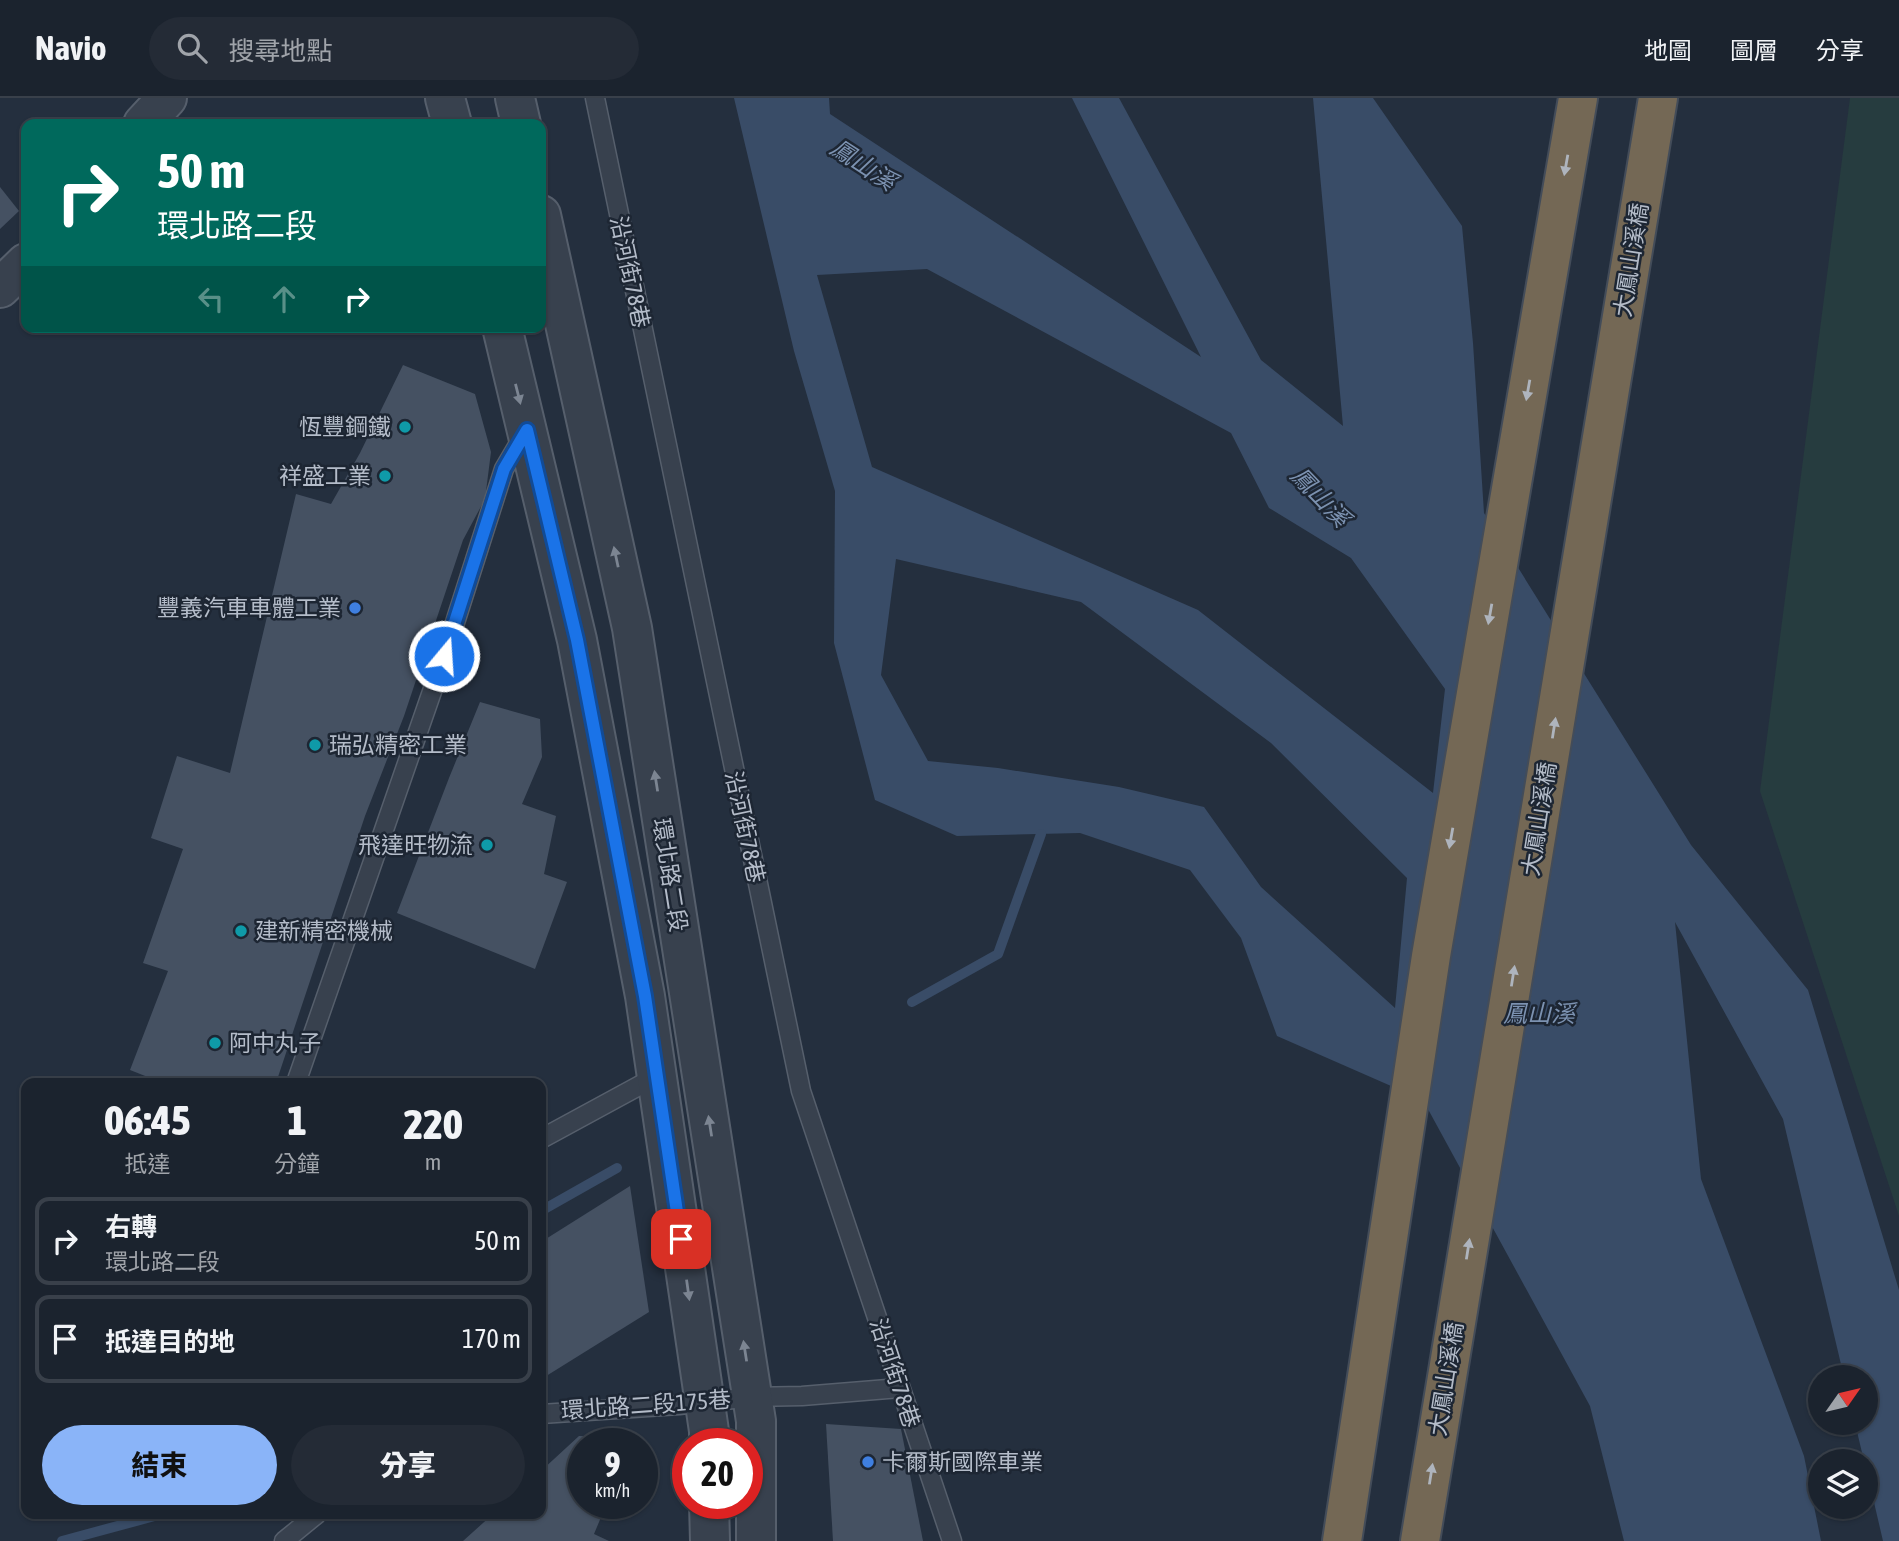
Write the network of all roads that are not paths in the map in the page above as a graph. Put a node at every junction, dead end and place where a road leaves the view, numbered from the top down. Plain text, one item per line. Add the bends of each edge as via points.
1 (167, 98) edge
2 (445, 98) edge
3 (515, 98) edge
4 (594, 98) edge
5 (1578, 98) edge
6 (1658, 98) edge
7 (148, 119) edge
8 (451, 119) edge
9 (520, 119) edge
10 (546, 238) edge
11 (21, 268) edge
12 (0, 288) edge
13 (503, 333) edge
14 (527, 430) junction
15 (657, 1076) junction
16 (298, 1078) edge
17 (546, 1136) edge
18 (900, 1388) junction
19 (752, 1397) junction
20 (705, 1403) junction
21 (546, 1413) edge
22 (707, 1428) edge
23 (311, 1519) edge
24 (709, 1519) edge
25 (284, 1541) edge
26 (710, 1541) edge
27 (756, 1541) edge
28 (951, 1541) edge
29 (1342, 1541) edge
30 (1420, 1541) edge

1 - 7 street
2 - 8 street
3 - 9 street
4 - 18 lane, 沿河街78巷 via 801,1091
5 -> 29 highway via 1431,956
30 -> 6 highway, 大鳳山溪橋
19 -> 10 street, 環北路二段 via 632,628
11 - 12 street
13 -> 14 street, 環北路二段
14 - 15 street, 環北路二段 via 577,640
14 - 16 lane via 504,469
15 - 17 lane
15 -> 20 street, 環北路二段
18 - 19 lane, 環北路二段175巷
18 - 28 lane, 沿河街78巷
19 - 20 lane, 環北路二段175巷
19 - 27 street, 環北路二段
20 - 21 lane, 環北路二段175巷
20 - 22 street, 環北路二段
23 - 25 lane
24 - 26 street

